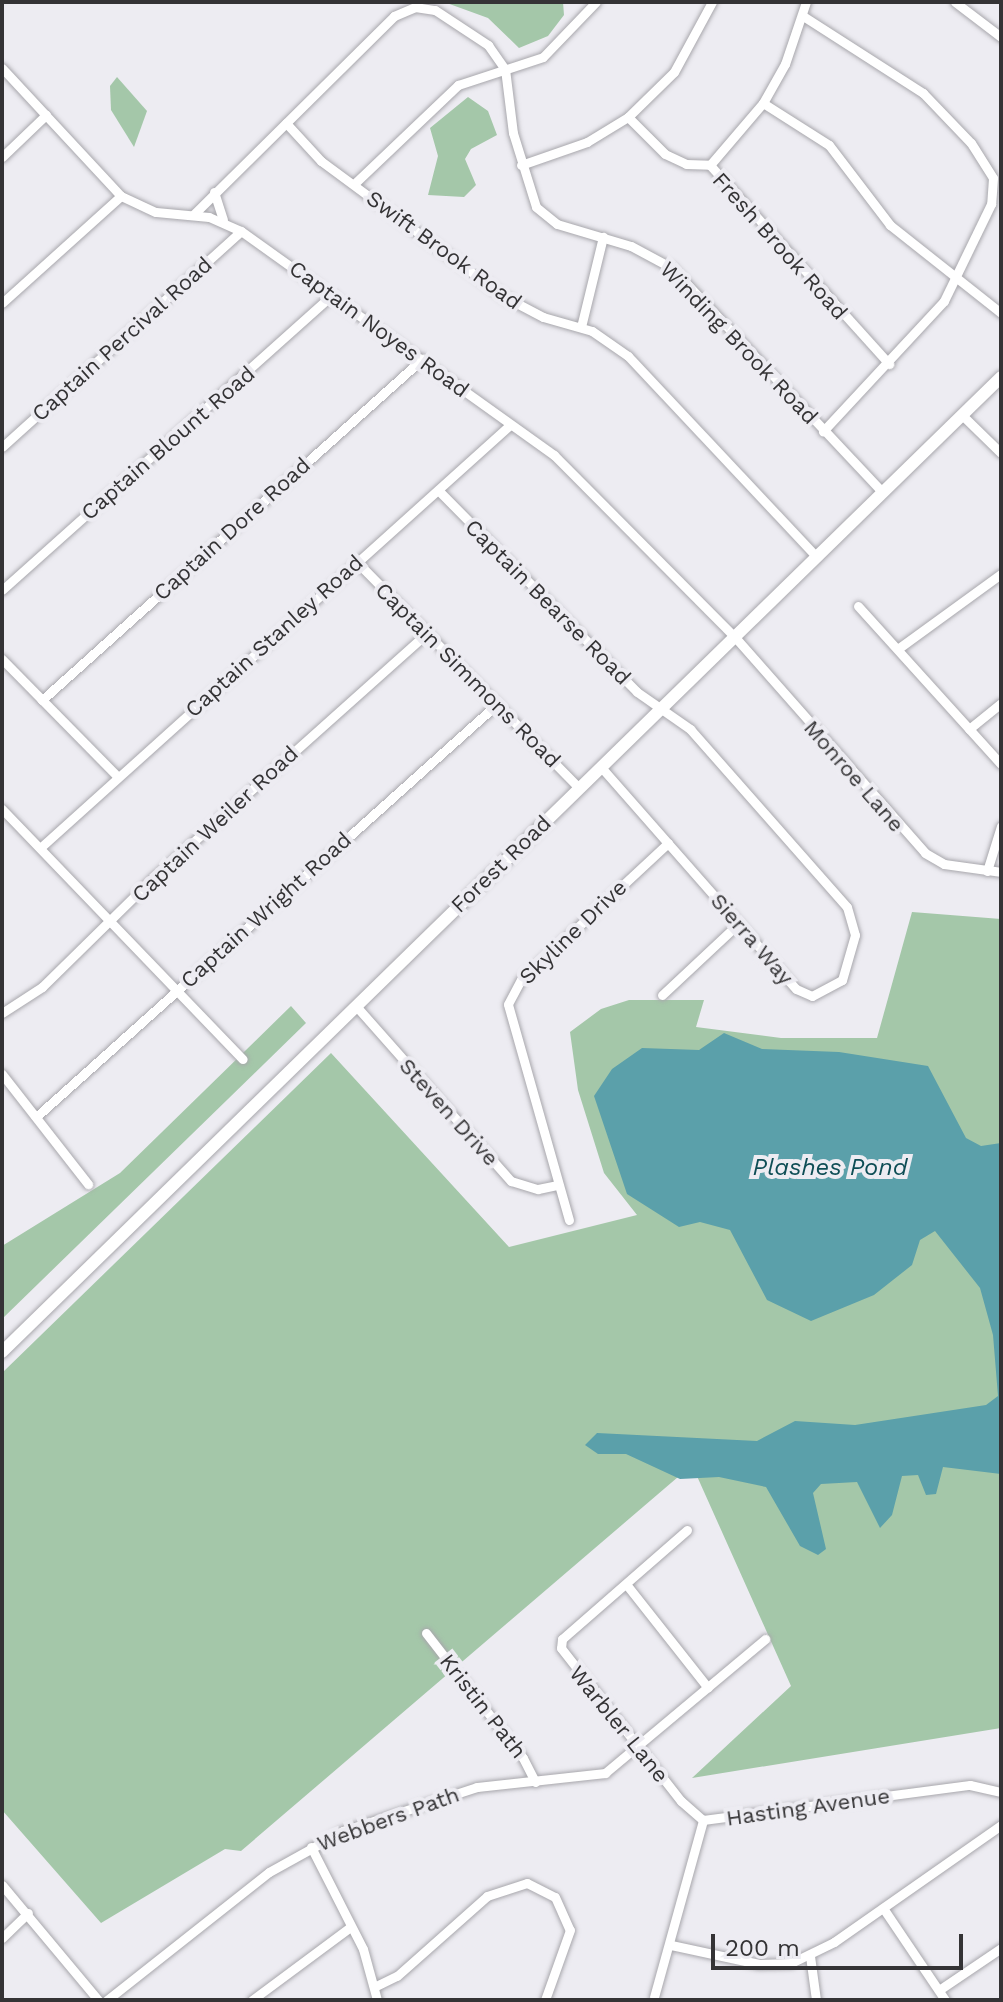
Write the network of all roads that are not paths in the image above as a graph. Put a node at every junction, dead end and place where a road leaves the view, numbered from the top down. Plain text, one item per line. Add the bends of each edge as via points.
1 (596, 2) edge
2 (712, 2) edge
3 (806, 2) edge
4 (955, 2) edge
5 (803, 16) junction
6 (1001, 37) edge
7 (2, 68) edge
8 (505, 69) junction
9 (763, 103) junction
10 (46, 115) junction
11 (628, 117) junction
12 (286, 123) junction
13 (2, 157) edge
14 (521, 165) junction
15 (710, 165) junction
16 (354, 184) junction
17 (214, 192) junction
18 (121, 196) junction
19 (193, 215) junction
20 (223, 220) junction
21 (241, 231) junction
22 (603, 237) junction
23 (960, 276) junction
24 (332, 295) junction
25 (2, 303) edge
26 (1001, 313) edge
27 (581, 327) junction
28 (422, 359) junction
29 (889, 364) junction
30 (1001, 377) edge
31 (962, 415) junction
32 (510, 425) junction
33 (823, 431) junction
34 (2, 447) edge
35 (1001, 453) edge
36 (439, 491) junction
37 (882, 492) junction
38 (817, 557) junction
39 (357, 562) junction
40 (1001, 574) edge
41 (2, 590) edge
42 (858, 606) dead end
43 (427, 633) junction
44 (734, 636) junction
45 (899, 648) junction
46 (2, 659) edge
47 (42, 700) junction
48 (1001, 703) edge
49 (497, 704) junction
50 (664, 705) junction
51 (969, 729) junction
52 (1001, 764) edge
53 (601, 767) junction
54 (117, 776) junction
55 (579, 788) junction
56 (2, 809) edge
57 (1001, 826) edge
58 (668, 843) junction
59 (40, 848) junction
60 (987, 871) junction
61 (1001, 872) edge
62 (114, 919) junction
63 (739, 923) junction
64 (179, 988) junction
65 (662, 995) dead end
66 (356, 1006) junction
67 (3, 1010) edge
68 (243, 1059) dead end
69 (2, 1074) edge
70 (36, 1117) junction
71 (88, 1184) dead end
72 (557, 1185) junction
73 (569, 1220) dead end
74 (2, 1352) edge
75 (687, 1530) dead end
76 (626, 1584) junction
77 (426, 1633) dead end
78 (765, 1639) dead end
79 (708, 1688) junction
80 (638, 1748) junction
81 (535, 1782) junction
82 (1001, 1792) edge
83 (703, 1820) junction
84 (1001, 1825) edge
85 (311, 1847) junction
86 (2, 1885) edge
87 (883, 1908) junction
88 (28, 1913) junction
89 (349, 1928) junction
90 (2, 1938) edge
91 (671, 1945) junction
92 (1001, 1948) edge
93 (810, 1956) junction
94 (374, 1987) junction
95 (939, 1990) junction
96 (654, 1997) dead end
97 (98, 2000) edge
98 (107, 2000) edge
99 (252, 2000) edge
100 (377, 2000) edge
101 (545, 2000) edge
102 (816, 2000) edge
103 (945, 2000) edge

1 - 8 street via 550,53
2 - 11 street via 674,72
3 - 5 street
4 - 6 street
5 - 9 street
5 - 23 street via 923,93 985,162 994,190
7 - 10 street, Captain Noyes Road
8 - 12 street via 488,45 435,10 405,9
8 - 14 street, Winding Brook Road
8 - 16 street via 458,85
9 - 15 street
9 - 23 street via 829,145 890,225
10 - 13 street
10 - 18 street, Captain Noyes Road
11 - 14 street via 587,142
11 - 15 street, Fresh Brook Road via 665,154 686,164
12 - 16 street, Swift Brook Road via 321,161
12 - 17 street
14 - 22 street, Winding Brook Road via 526,189 543,214 566,228
15 - 29 street, Fresh Brook Road
16 - 27 street, Swift Brook Road via 505,297 543,317
17 - 19 street
17 - 20 street
18 - 19 street, Captain Noyes Road via 156,212
18 - 25 street
19 - 20 street, Captain Noyes Road
20 - 21 street, Captain Noyes Road
21 - 24 street, Captain Noyes Road
21 - 34 street, Captain Percival Road
22 - 27 street
22 - 33 street, Winding Brook Road via 672,268
23 - 26 street
23 - 29 street
24 - 28 street, Captain Noyes Road
24 - 41 street, Captain Blount Road
27 - 38 street, Swift Brook Road via 628,356
28 - 32 street, Captain Noyes Road
28 - 47 street, Captain Dore Road
29 - 33 street
30 - 31 main road, Forest Road
31 - 35 street
31 - 37 main road, Forest Road
32 - 36 street, Captain Stanley Road
32 - 44 street, Captain Noyes Road via 554,455
33 - 37 street, Winding Brook Road
36 - 39 street, Captain Stanley Road
36 - 50 street, Captain Bearse Road via 637,692
37 - 38 main road, Forest Road
38 - 44 main road, Forest Road
39 - 43 street, Captain Simmons Road
39 - 54 street, Captain Stanley Road
40 - 45 street
42 - 45 street
43 - 49 street, Captain Simmons Road
43 - 62 street, Captain Weiler Road
44 - 50 main road, Forest Road
44 - 60 street, Monroe Lane via 925,853 944,864
45 - 51 street
46 - 47 street
47 - 54 street
48 - 51 street
49 - 55 street, Captain Simmons Road
49 - 64 street, Captain Wright Road
50 - 53 main road, Forest Road
50 - 63 street, Sierra Way via 847,907 855,925 846,974 819,994 805,994
51 - 52 street
53 - 55 main road, Forest Road
53 - 58 street, Sierra Way
54 - 59 street, Captain Stanley Road
55 - 66 main road, Forest Road
56 - 59 street
57 - 60 street
58 - 63 street, Sierra Way
58 - 72 street, Skyline Drive via 532,969 508,1004
59 - 62 street
60 - 61 street, Monroe Lane
62 - 64 street
62 - 67 street, Captain Weiler Road via 33,995
63 - 65 street
64 - 68 street
64 - 70 street, Captain Wright Road
66 - 72 street, Steven Drive via 511,1181 538,1189
66 - 74 main road, Forest Road
69 - 70 street
70 - 71 street
72 - 73 street, Skyline Drive
75 - 76 street, Warbler Lane
76 - 79 street
76 - 80 street, Warbler Lane via 562,1639 561,1648
77 - 81 street, Kristin Path
78 - 79 street, Webbers Path
79 - 80 street, Webbers Path
80 - 81 street, Webbers Path via 597,1776
80 - 83 street, Warbler Lane
81 - 85 street, Webbers Path via 446,1794
82 - 83 street, Hasting Avenue via 970,1785
83 - 91 street, Hasting Avenue
84 - 87 street
85 - 89 street
85 - 98 street, Webbers Path via 240,1892
86 - 88 street
87 - 93 street
87 - 95 street
88 - 90 street
88 - 97 street
89 - 94 street
89 - 99 street
91 - 93 street via 759,1964
91 - 96 street, Hasting Avenue
92 - 95 street
93 - 102 street
94 - 100 street
94 - 101 street via 397,1976 493,1891 527,1883 555,1897 570,1930
95 - 103 street

